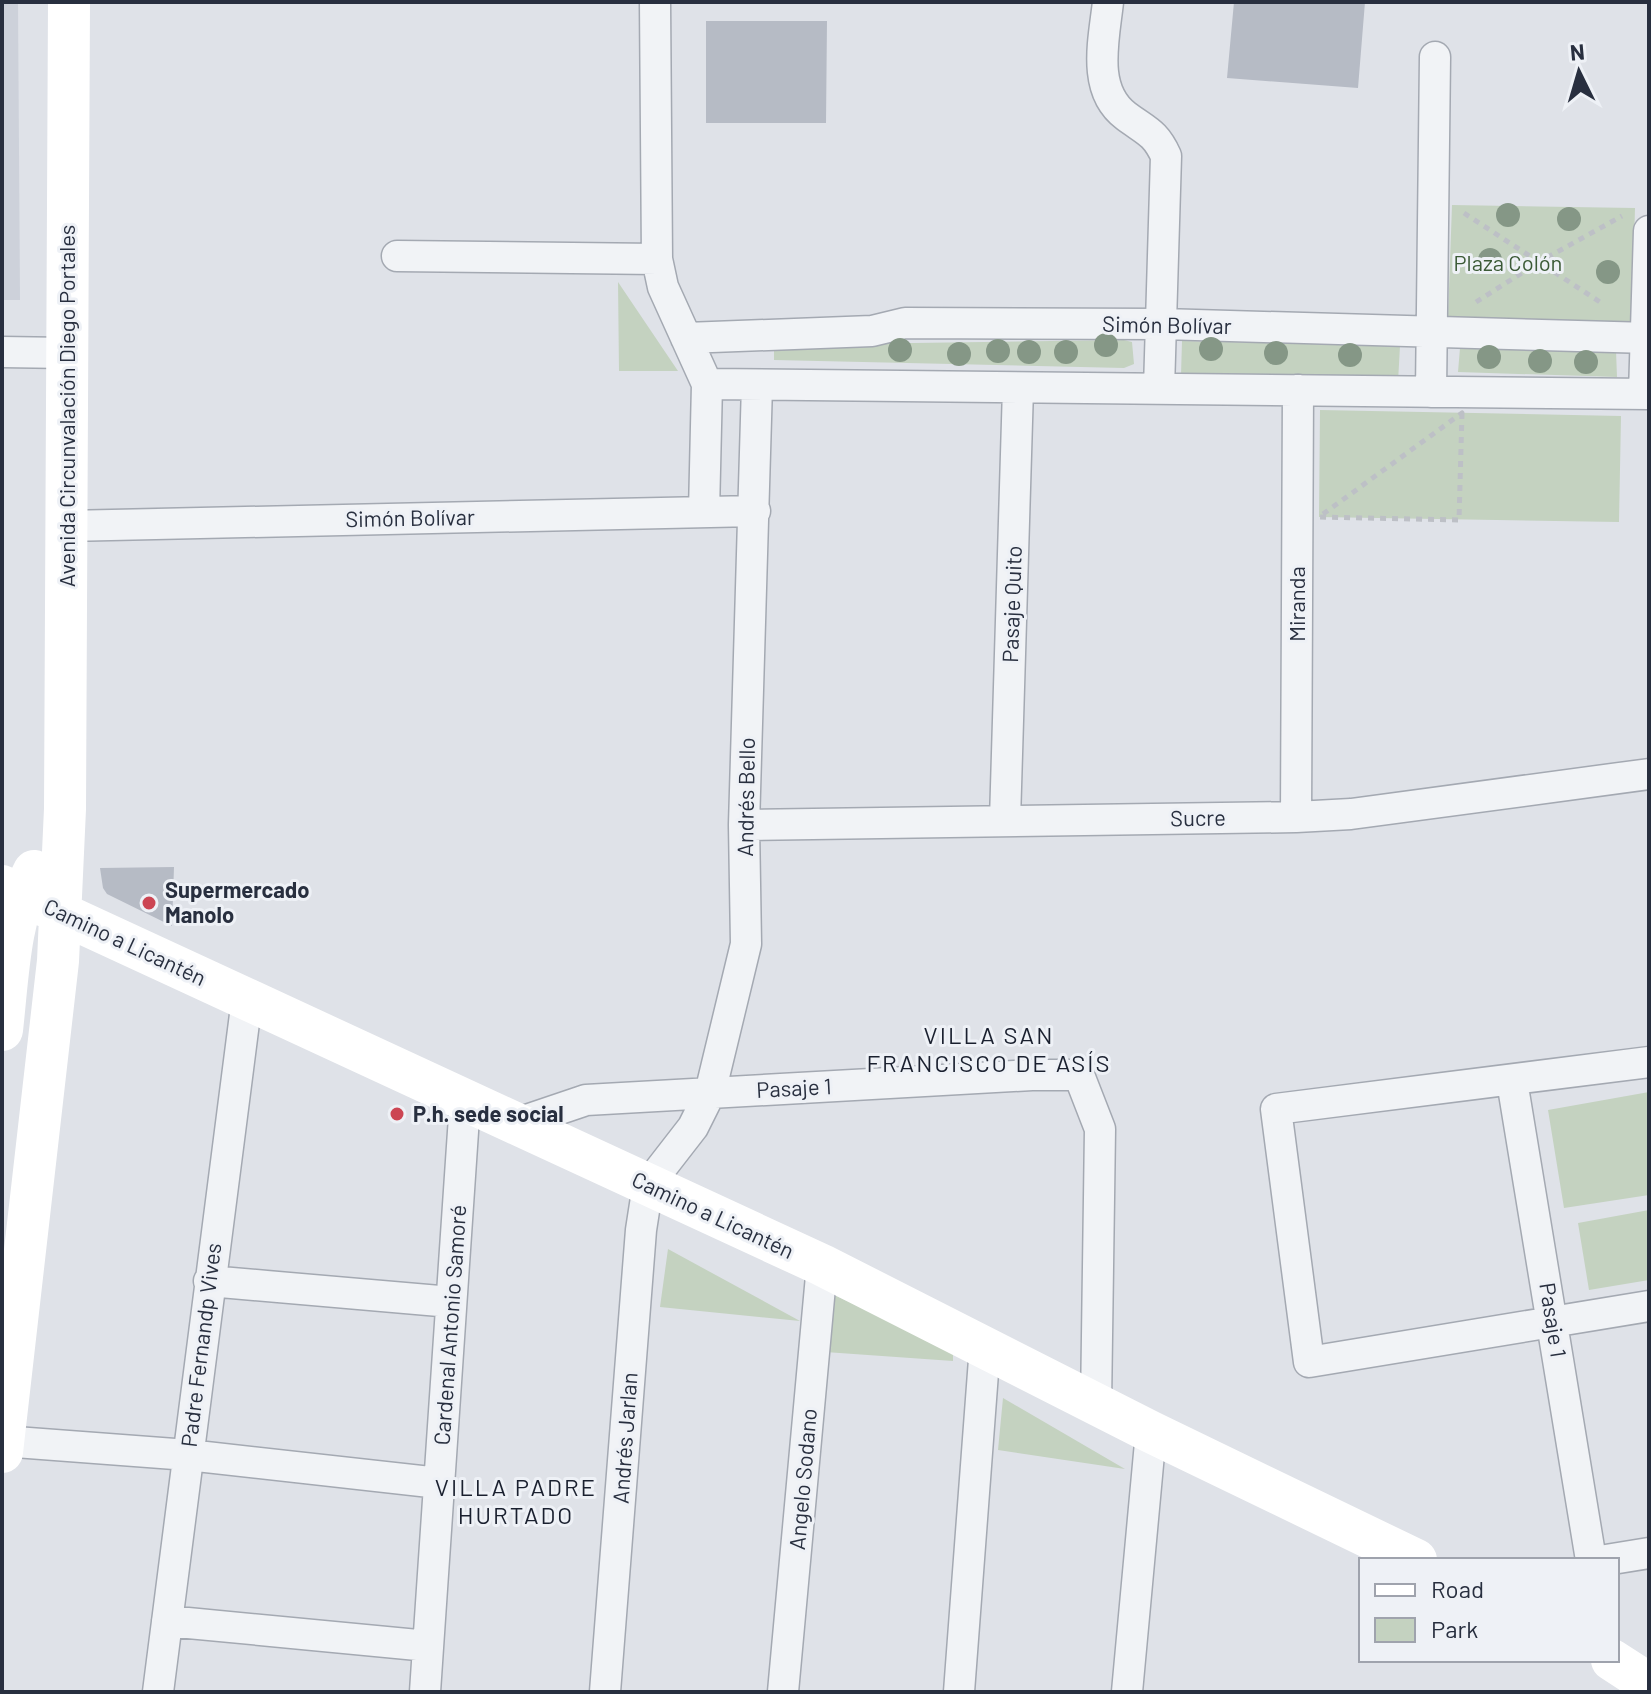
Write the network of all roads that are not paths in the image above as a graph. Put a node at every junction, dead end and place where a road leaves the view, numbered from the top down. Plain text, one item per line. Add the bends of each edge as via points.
1 (69, 2) edge
2 (655, 2) edge
3 (1108, 2) edge
4 (1435, 57) dead end
5 (1642, 220) edge
6 (397, 256) dead end
7 (657, 259) junction
8 (1162, 324) junction
9 (1432, 332) junction
10 (686, 338) junction
11 (1647, 338) edge
12 (2, 352) edge
13 (67, 353) junction
14 (707, 384) junction
15 (757, 385) junction
16 (1018, 388) junction
17 (1159, 389) junction
18 (1298, 390) junction
19 (1431, 392) junction
20 (1646, 394) edge
21 (755, 511) junction
22 (704, 512) junction
23 (66, 526) junction
24 (1649, 774) edge
25 (65, 809) junction
26 (1296, 817) junction
27 (1005, 820) junction
28 (744, 825) junction
29 (9, 890) edge
30 (62, 912) junction
31 (247, 999) junction
32 (2, 1030) edge
33 (1649, 1062) edge
34 (1512, 1081) junction
35 (710, 1093) junction
36 (465, 1102) junction
37 (515, 1124) junction
38 (648, 1185) junction
39 (822, 1265) junction
40 (209, 1281) junction
41 (451, 1302) junction
42 (1649, 1306) edge
43 (1553, 1323) junction
44 (985, 1346) junction
45 (1096, 1405) junction
46 (1151, 1432) junction
47 (3, 1444) edge
48 (188, 1455) junction
49 (439, 1483) junction
50 (1649, 1553) edge
51 (1412, 1558) edge
52 (1591, 1558) edge
53 (1618, 1558) edge
54 (167, 1621) junction
55 (428, 1646) junction
56 (1615, 1662) edge
57 (1649, 1684) edge
58 (158, 1692) edge
59 (425, 1692) edge
60 (605, 1692) edge
61 (783, 1692) edge
62 (959, 1692) edge
63 (1127, 1692) edge

1 - 13 street, Avenida Circunvalación Diego Portales
2 - 7 street
3 - 8 street via 1102,66 1108,94 1125,116 1153,134 1166,156
4 - 9 street
5 - 11 street
6 - 7 street
7 - 10 street via 663,287
8 - 9 street, Simón Bolívar
8 - 10 street, Simón Bolívar via 905,323 872,331
8 - 17 street
9 - 11 street, Simón Bolívar
9 - 19 street
10 - 14 street
11 - 20 street
12 - 13 street
13 - 23 street, Avenida Circunvalación Diego Portales
14 - 15 street
14 - 22 street
15 - 16 street
15 - 21 street, Andrés Bello
16 - 17 street
16 - 27 street, Pasaje Quito
17 - 18 street
18 - 19 street
18 - 26 street, Miranda
19 - 20 street
21 - 22 street, Simón Bolívar
21 - 28 street, Andrés Bello
22 - 23 street, Simón Bolívar
23 - 25 street, Avenida Circunvalación Diego Portales
24 - 26 street, Sucre
25 - 29 street, Avenida Circunvalación Diego Portales
25 - 30 street, Avenida Circunvalación Diego Portales
26 - 27 street, Sucre
27 - 28 street, Sucre
28 - 35 street, Andrés Bello via 746,944
29 - 30 street, Camino a Licantén
29 - 32 street, Avenida Circunvalación Diego Portales via 13,940
30 - 31 street, Camino a Licantén
30 - 47 street, Avenida Circunvalación Diego Portales
31 - 36 street, Camino a Licantén
31 - 40 street, Padre Fernandp Vives
33 - 34 street
34 - 43 street, Pasaje 1
34 - 43 street via 1276,1109 1309,1362
35 - 37 street, Pasaje 1 via 586,1100
35 - 38 street, Andrés Bello via 693,1127
35 - 45 street, Pasaje 1 via 1079,1075 1100,1129
36 - 37 street, Camino a Licantén
36 - 41 street, Cardenal Antonio Samoré
37 - 38 street, Camino a Licantén
38 - 39 street, Camino a Licantén
38 - 60 street, Andrés Jarlan
39 - 44 street, Camino a Licantén
39 - 61 street, Angelo Sodano
40 - 41 street
40 - 48 street, Padre Fernandp Vives
41 - 49 street, Cardenal Antonio Samoré
42 - 43 street
43 - 52 street, Pasaje 1
44 - 45 street, Camino a Licantén
44 - 62 street
45 - 46 street, Camino a Licantén
46 - 51 street, Camino a Licantén
46 - 63 street
47 - 48 street
48 - 49 street
48 - 54 street, Padre Fernandp Vives
49 - 55 street, Cardenal Antonio Samoré
50 - 53 street
54 - 55 street
54 - 58 street, Padre Fernandp Vives
55 - 59 street, Cardenal Antonio Samoré
56 - 57 street

